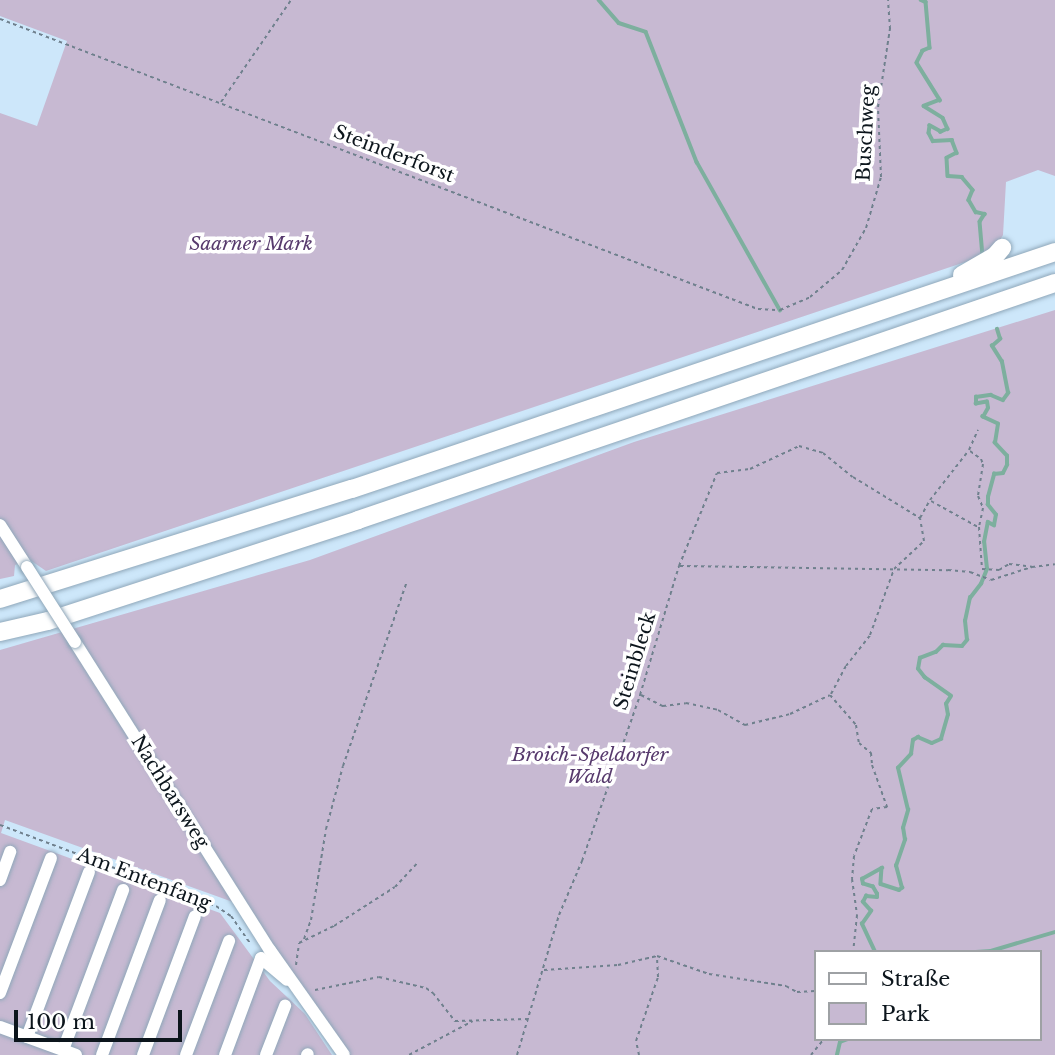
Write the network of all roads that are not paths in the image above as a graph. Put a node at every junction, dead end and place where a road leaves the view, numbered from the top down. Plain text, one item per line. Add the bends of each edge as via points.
1 (1002, 248) dead end
2 (1055, 252) edge
3 (1055, 283) edge
4 (931, 292) junction
5 (0, 525) edge
6 (0, 599) edge
7 (0, 632) edge
8 (10, 852) dead end
9 (51, 858) dead end
10 (89, 872) dead end
11 (0, 880) edge
12 (123, 890) dead end
13 (160, 900) dead end
14 (195, 916) dead end
15 (229, 941) dead end
16 (299, 989) junction
17 (0, 993) edge
18 (285, 1006) dead end
19 (0, 1027) edge
20 (27, 1037) junction
21 (63, 1050) junction
22 (76, 1055) edge
23 (102, 1055) edge
24 (144, 1055) edge
25 (186, 1055) edge
26 (225, 1055) edge
27 (266, 1055) edge
28 (344, 1055) edge

1 - 4 highway
2 - 4 highway
3 - 7 highway via 358,520 48,621
4 - 6 highway via 352,489
5 - 16 lane, Nachbarsweg, bridge
8 - 11 lane
9 - 17 lane
10 - 20 lane
12 - 21 lane
13 - 23 lane
14 - 24 lane
15 - 25 lane
16 - 26 lane via 261,958
16 - 28 lane, Nachbarsweg
18 - 27 lane
19 - 20 lane
20 - 21 lane
21 - 22 lane

